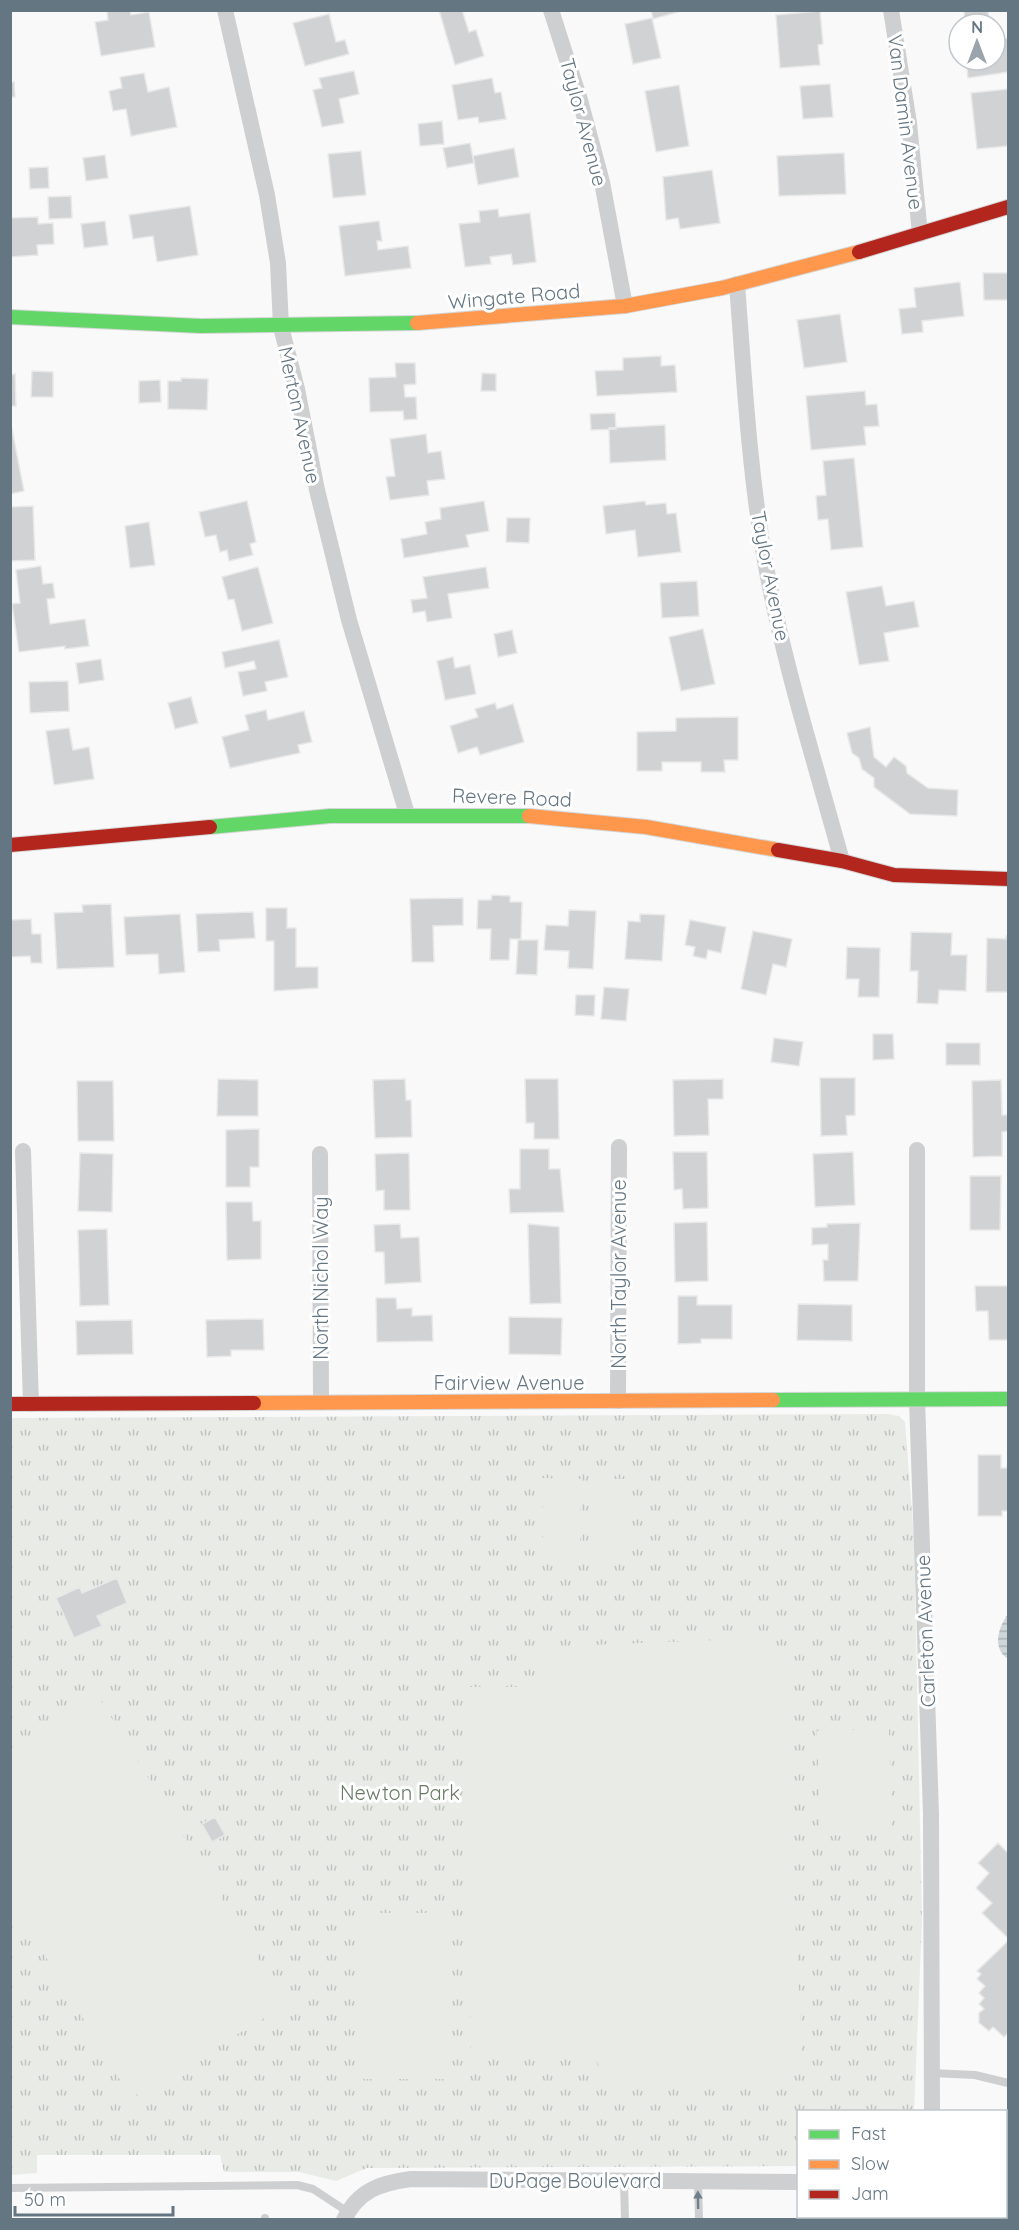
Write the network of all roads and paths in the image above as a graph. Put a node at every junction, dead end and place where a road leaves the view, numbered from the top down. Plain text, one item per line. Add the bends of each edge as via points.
1 (225, 10) edge
2 (551, 10) edge
3 (891, 10) edge
4 (1008, 207) edge
5 (920, 234) junction
6 (736, 284) junction
7 (625, 306) junction
8 (10, 317) edge
9 (280, 327) junction
10 (407, 814) junction
11 (10, 845) edge
12 (842, 861) junction
13 (1008, 879) edge
14 (619, 1147) dead end
15 (918, 1150) dead end
16 (23, 1151) dead end
17 (320, 1154) dead end
18 (1008, 1399) edge
19 (918, 1400) junction
20 (618, 1401) junction
21 (321, 1402) junction
22 (10, 1404) edge
23 (31, 1404) junction
24 (931, 2073) junction
25 (1008, 2083) edge
26 (932, 2110) edge
27 (624, 2181) junction
28 (698, 2181) junction
29 (797, 2182) edge
30 (10, 2188) edge
31 (350, 2210) edge
32 (626, 2220) edge
33 (699, 2220) edge

1 - 9 street, Merton Avenue via 267,195 278,263
2 - 7 street, Taylor Avenue via 602,182
3 - 5 street, Van Damin Avenue via 908,112
4 - 5 street, Wingate Road
5 - 6 street, Wingate Road
6 - 7 street, Wingate Road
6 - 12 street, Taylor Avenue via 752,466 765,560 780,632
7 - 9 street, Wingate Road via 459,321
8 - 9 street, Wingate Road via 222,328
9 - 10 street, Merton Avenue via 349,620
10 - 11 street, Revere Road via 307,818
10 - 12 street, Revere Road via 520,815 601,821
12 - 13 street, Revere Road via 894,874
14 - 20 street, North Taylor Avenue
15 - 19 street, Carleton Avenue
16 - 23 street
17 - 21 street, North Nichol Way
18 - 19 street, Fairview Avenue
19 - 20 street, Fairview Avenue
19 - 24 street, Carleton Avenue via 931,1814
20 - 21 street, Fairview Avenue
21 - 23 street, Fairview Avenue
22 - 23 street, Fairview Avenue
24 - 25 lane via 975,2075
24 - 26 street, Carleton Avenue
27 - 28 street, DuPage Boulevard
27 - 31 street, DuPage Boulevard via 411,2179 371,2188
27 - 32 lane
28 - 29 street, DuPage Boulevard
33 -> 28 lane
30 - 31 lane via 297,2185 313,2189

